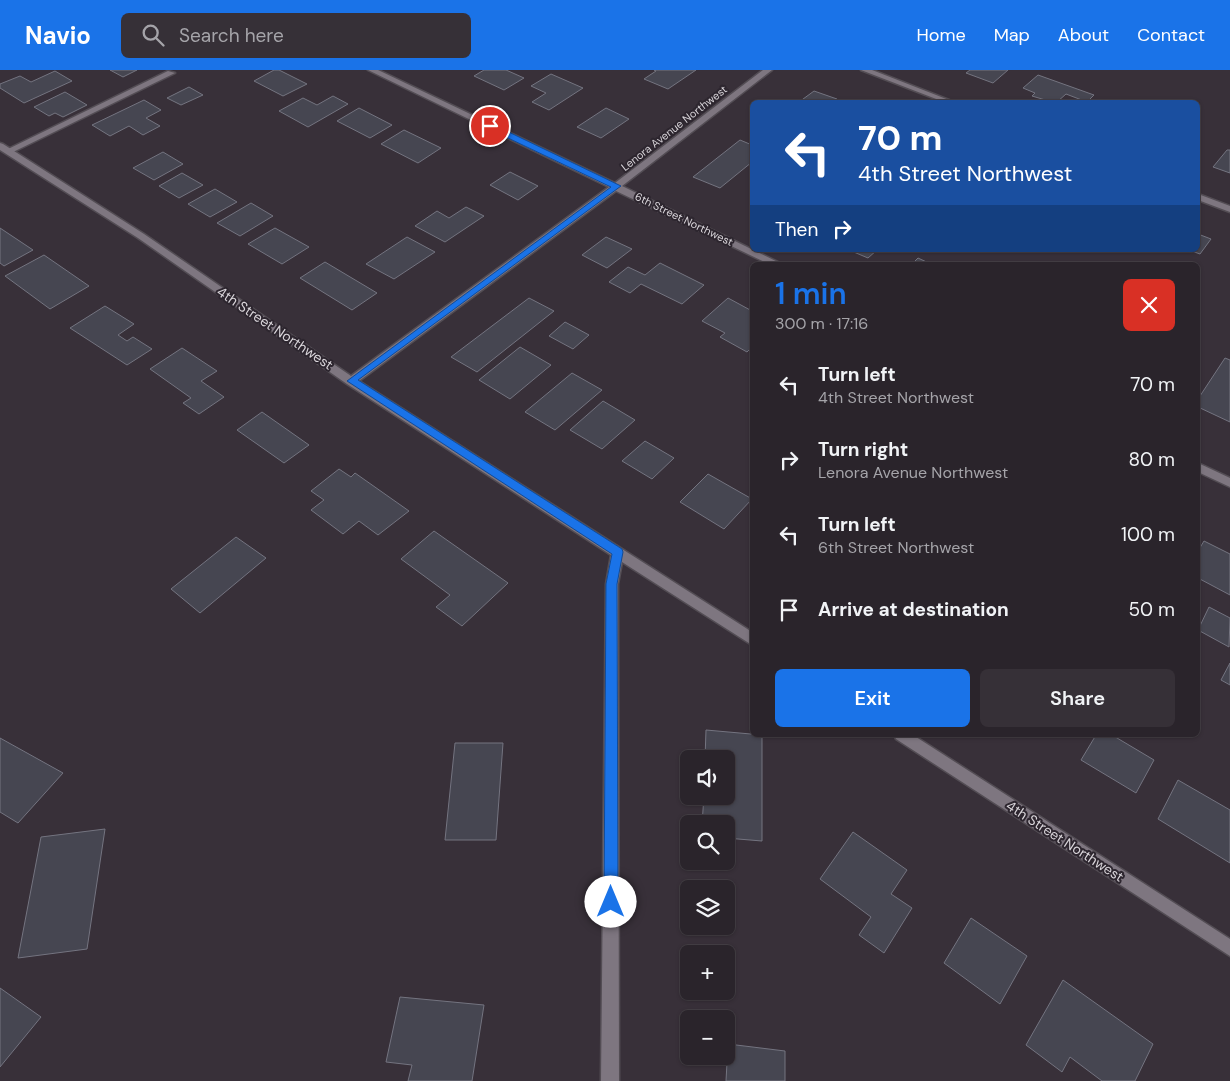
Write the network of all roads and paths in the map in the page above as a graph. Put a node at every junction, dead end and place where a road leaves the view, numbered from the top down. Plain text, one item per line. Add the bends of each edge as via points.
1 (372, 70) edge
2 (768, 70) edge
3 (865, 70) edge
4 (171, 72) dead end
5 (945, 100) edge
6 (4, 149) edge
7 (616, 186) junction
8 (1200, 198) edge
9 (1230, 209) edge
10 (750, 251) edge
11 (752, 252) edge
12 (773, 262) edge
13 (352, 381) junction
14 (1200, 468) edge
15 (1230, 483) edge
16 (618, 552) junction
17 (750, 638) edge
18 (904, 737) edge
19 (1230, 948) edge
20 (610, 1081) edge

1 - 7 street, 6th Street Northwest
2 - 7 street, Lenora Avenue Northwest
3 - 5 street
4 - 6 street
6 - 13 street, 4th Street Northwest via 141,236
7 - 10 street, 6th Street Northwest
7 - 13 street, Lenora Avenue Northwest
8 - 9 street
11 - 12 street, 6th Street Northwest
13 - 16 street, 4th Street Northwest
14 - 15 street
16 - 17 street, 4th Street Northwest
16 - 20 street via 612,584
18 - 19 street, 4th Street Northwest

